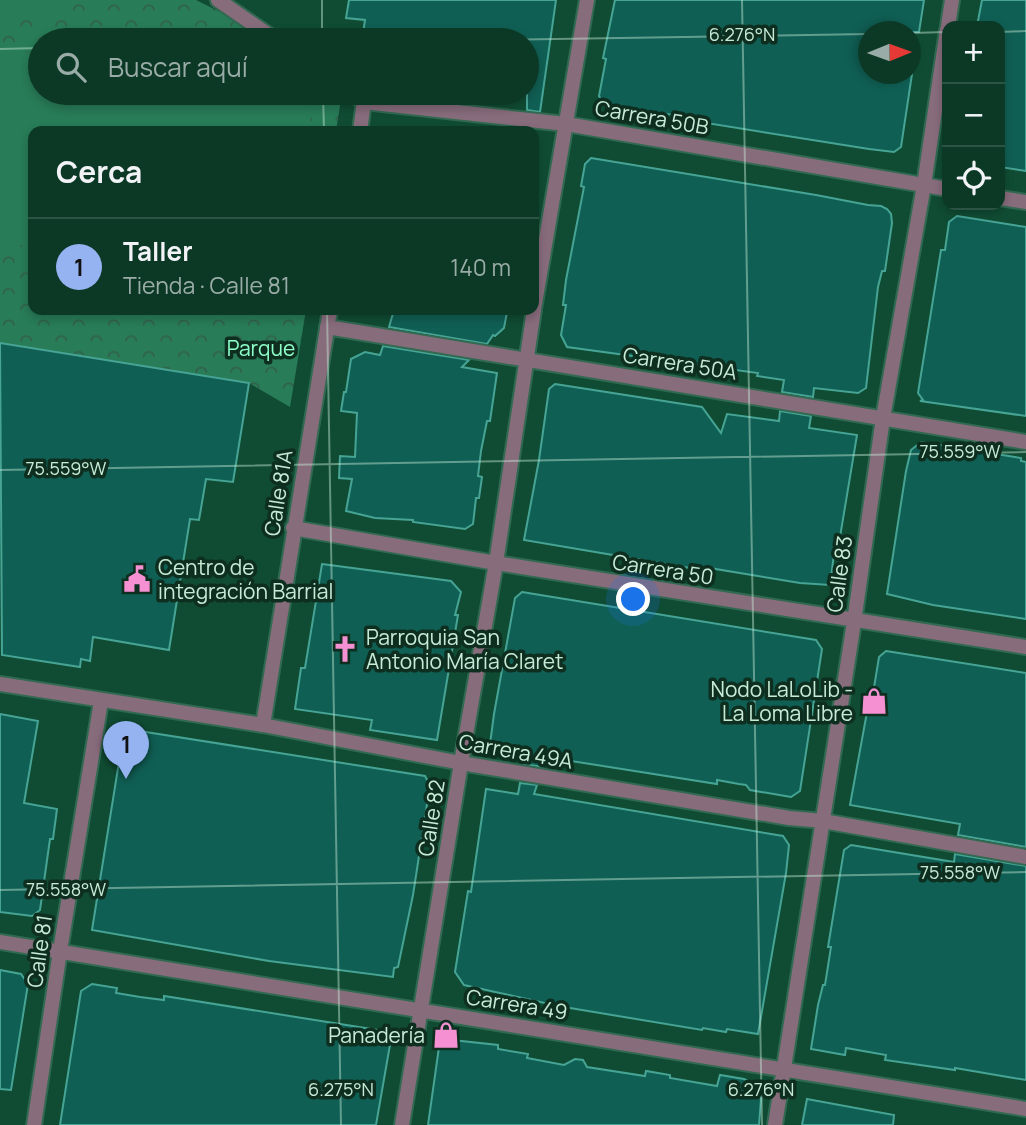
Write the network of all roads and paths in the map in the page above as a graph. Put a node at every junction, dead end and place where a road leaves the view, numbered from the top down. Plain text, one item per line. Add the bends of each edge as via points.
1 (218, 0) edge
2 (587, 0) edge
3 (952, 0) edge
4 (949, 21) edge
5 (259, 28) edge
6 (942, 67) edge
7 (363, 105) edge
8 (392, 105) edge
9 (566, 124) junction
10 (360, 126) edge
11 (924, 185) junction
12 (942, 188) edge
13 (1005, 199) edge
14 (1026, 202) edge
15 (539, 280) edge
16 (329, 315) edge
17 (533, 315) edge
18 (327, 327) junction
19 (525, 359) junction
20 (883, 418) junction
21 (1026, 442) edge
22 (293, 528) junction
23 (496, 564) junction
24 (854, 622) junction
25 (1026, 647) edge
26 (0, 684) edge
27 (101, 701) junction
28 (263, 725) junction
29 (461, 764) junction
30 (823, 821) junction
31 (1026, 857) edge
32 (0, 942) edge
33 (60, 951) junction
34 (420, 1010) junction
35 (784, 1069) junction
36 (1026, 1109) edge
37 (34, 1125) edge
38 (402, 1125) edge
39 (775, 1125) edge

1 - 5 street
2 - 9 street, Calle 82
3 - 4 street, Calle 83
6 - 11 street, Calle 83
7 - 10 street
8 - 9 street, Carrera 50B
9 - 11 street, Carrera 50B
9 - 15 street, Calle 82
11 - 12 street, Carrera 50B
11 - 20 street, Calle 83
13 - 14 street
16 - 18 street, Calle 81A
17 - 19 street, Calle 82
18 - 19 street, Carrera 50A
18 - 22 street, Calle 81A
19 - 20 street, Carrera 50A
19 - 23 street, Calle 82
20 - 21 street, Carrera 50A
20 - 24 street, Calle 83
22 - 23 street, Carrera 50
22 - 28 street, Calle 81A
23 - 24 street, Carrera 50
23 - 29 street, Calle 82
24 - 25 street, Carrera 50
24 - 30 street, Calle 83
26 - 27 street, Carrera 49A
27 - 28 street, Carrera 49A
27 - 33 street, Calle 81
28 - 29 street, Carrera 49A
29 - 30 street, Carrera 49A
29 - 34 street, Calle 82
30 - 31 street, Carrera 49A
30 - 35 street, Calle 83
32 - 33 street, Carrera 49
33 - 34 street, Carrera 49
33 - 37 street, Calle 81
34 - 35 street, Carrera 49
34 - 38 street, Calle 82
35 - 36 street, Carrera 49
35 - 39 street, Calle 83

